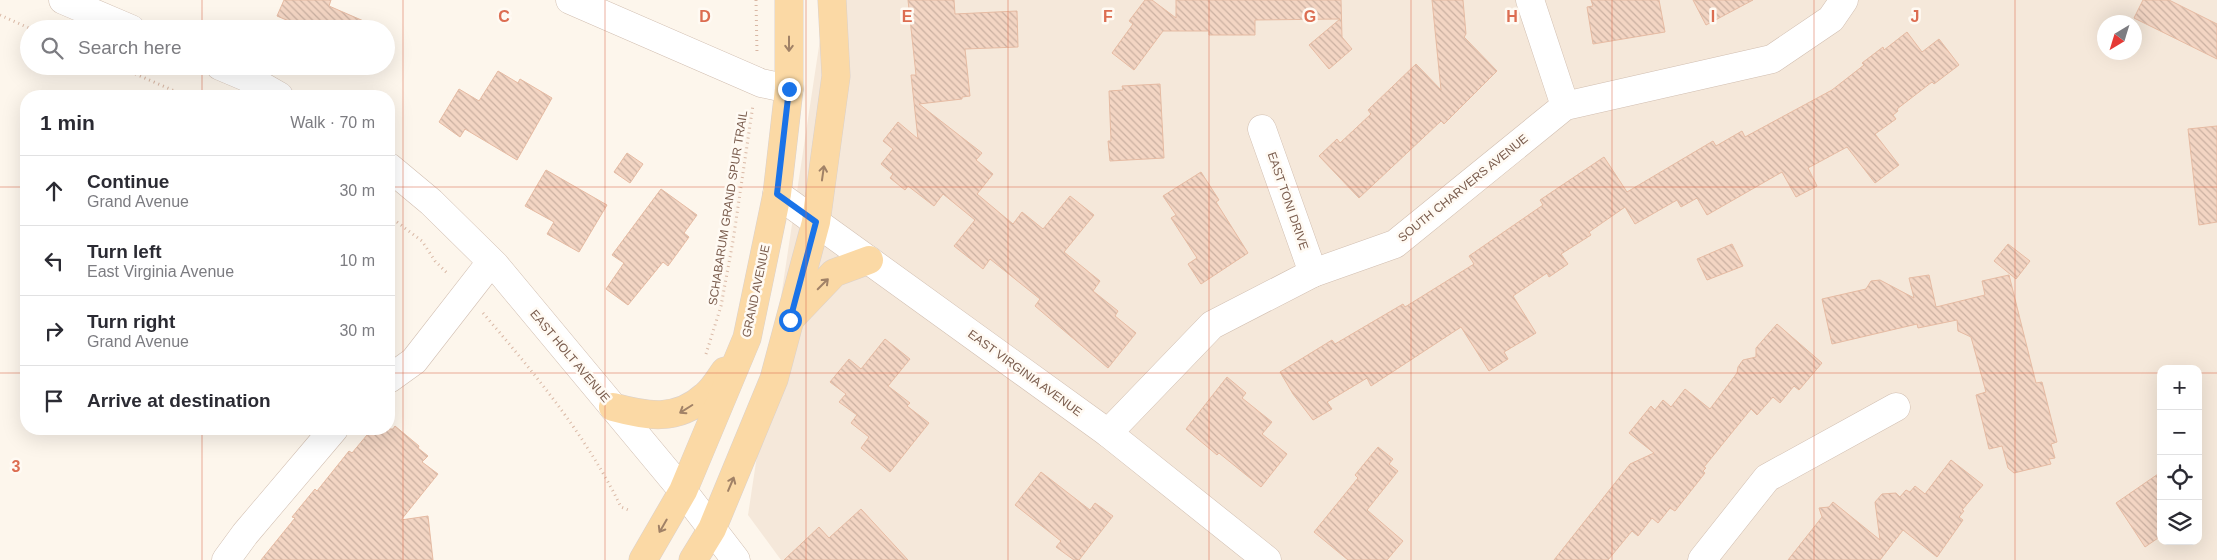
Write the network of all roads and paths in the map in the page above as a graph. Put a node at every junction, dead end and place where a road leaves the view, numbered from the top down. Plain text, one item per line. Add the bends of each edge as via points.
1 (62, 0) edge
2 (570, 0) edge
3 (756, 0) edge
4 (789, 0) edge
5 (832, 0) edge
6 (1530, 0) edge
7 (1844, 0) edge
8 (0, 15) edge
9 (110, 20) edge
10 (20, 24) edge
11 (138, 75) edge
12 (241, 75) edge
13 (756, 81) junction
14 (789, 89) junction
15 (172, 90) edge
16 (269, 90) edge
17 (1565, 106) junction
18 (1262, 129) dead end
19 (395, 172) edge
20 (777, 194) junction
21 (395, 221) edge
22 (816, 222) junction
23 (869, 260) junction
24 (492, 262) junction
25 (1313, 273) junction
26 (467, 294) junction
27 (790, 320) junction
28 (742, 348) junction
29 (703, 362) dead end
30 (395, 375) edge
31 (613, 407) junction
32 (1896, 407) dead end
33 (1108, 433) junction
34 (329, 435) edge
35 (683, 491) junction
36 (631, 511) dead end
37 (712, 529) junction
38 (226, 560) edge
39 (643, 560) edge
40 (693, 560) edge
41 (736, 560) edge
42 (1267, 560) edge
43 (1702, 560) edge

1 - 9 street
2 - 13 street
3 - 13 path, SCHABARUM GRAND SPUR TRAIL
4 -> 14 main road, GRAND AVENUE
22 -> 5 main road via 836,76
6 - 17 street
7 - 17 street, SOUTH CHARVERS AVENUE via 1831,19 1772,59
8 - 10 path
11 - 15 path
12 - 16 street
13 - 14 street
13 - 29 path, SCHABARUM GRAND SPUR TRAIL via 722,306
14 - 20 main road, GRAND AVENUE
17 - 25 street, SOUTH CHARVERS AVENUE via 1395,244
18 - 25 street, EAST TONI DRIVE
19 - 24 street, EAST HOLT AVENUE
20 - 22 street, EAST VIRGINIA AVENUE
20 - 28 main road, GRAND AVENUE via 747,338
21 - 26 path via 422,241 435,262
22 - 23 street, EAST VIRGINIA AVENUE
22 - 27 main road
27 -> 23 main road via 834,273
23 - 33 street, EAST VIRGINIA AVENUE
24 - 26 street
24 - 31 street, EAST HOLT AVENUE
25 - 33 street, SOUTH CHARVERS AVENUE via 1212,325
26 - 30 street via 414,361
26 - 36 path via 574,427 604,472 621,507
37 -> 27 main road via 774,379
28 -> 31 main road via 706,396 677,414 642,415
28 - 35 main road, GRAND AVENUE
31 - 35 street, EAST HOLT AVENUE
32 - 43 street via 1767,478
33 - 42 street, EAST VIRGINIA AVENUE
34 - 38 street
35 - 37 street, EAST HOLT AVENUE
35 -> 39 main road, GRAND AVENUE
37 - 40 main road
37 - 41 street, EAST HOLT AVENUE

